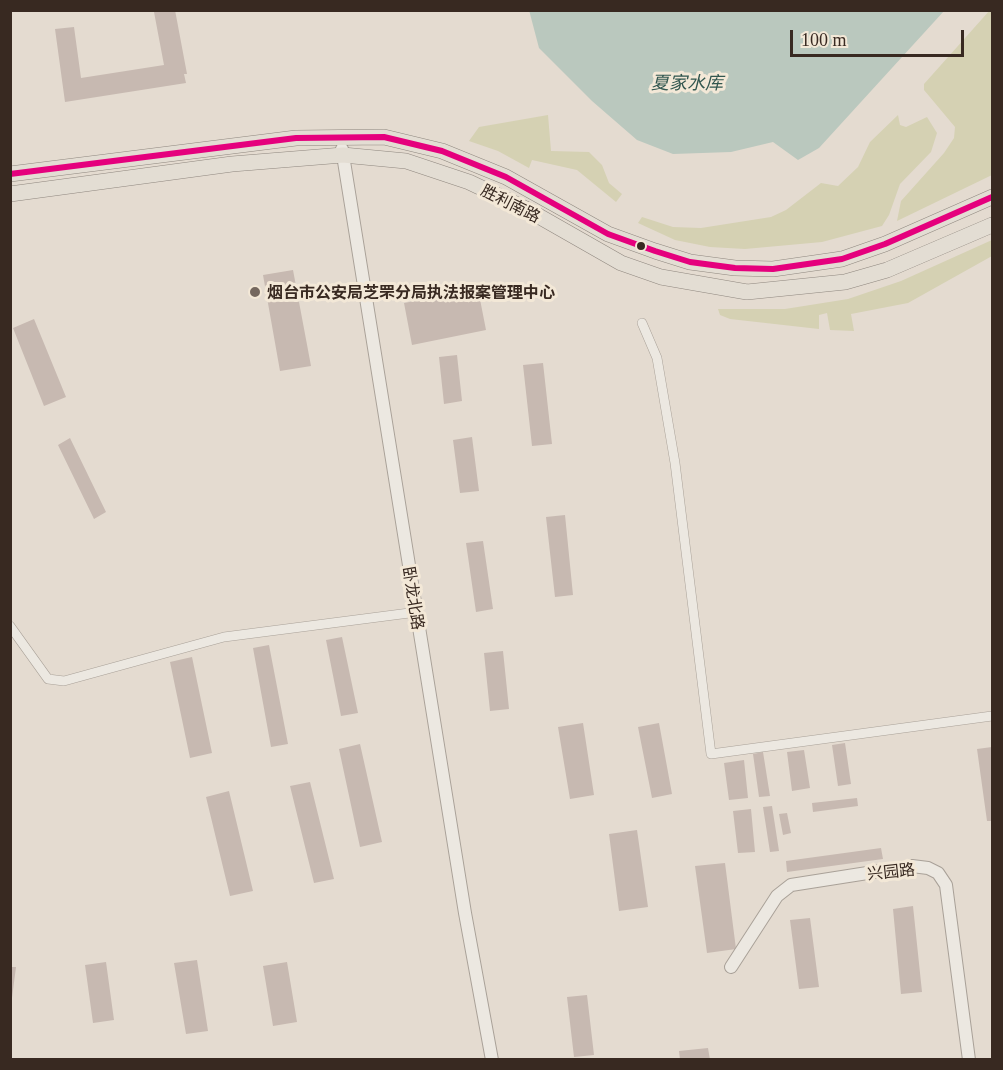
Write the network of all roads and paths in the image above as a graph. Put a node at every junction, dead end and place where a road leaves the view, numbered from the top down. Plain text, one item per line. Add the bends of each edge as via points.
1 (340, 136) junction
2 (343, 156) junction
3 (10, 174) edge
4 (10, 194) edge
5 (993, 197) edge
6 (993, 225) edge
7 (642, 324) dead end
8 (417, 612) junction
9 (10, 627) edge
10 (993, 716) edge
11 (731, 967) dead end
12 (492, 1059) edge
13 (969, 1059) edge

1 - 2 street, 卧龙北路
1 - 3 main road, 胜利南路
1 - 5 main road, 胜利南路 via 384,137 441,151 506,177 608,234 690,262 735,268 773,269 842,259
2 - 4 main road, 胜利南路 via 232,164
2 - 6 main road, 胜利南路 via 406,161 441,171 528,210 621,263 661,277 747,292 834,283 886,270
2 - 8 street, 卧龙北路
7 - 10 street via 657,358 675,462 711,754
8 - 9 street via 224,637 64,681 48,679
8 - 12 street, 卧龙北路
11 - 13 street, 兴园路 via 777,896 791,885 912,866 928,868 938,873 946,885

